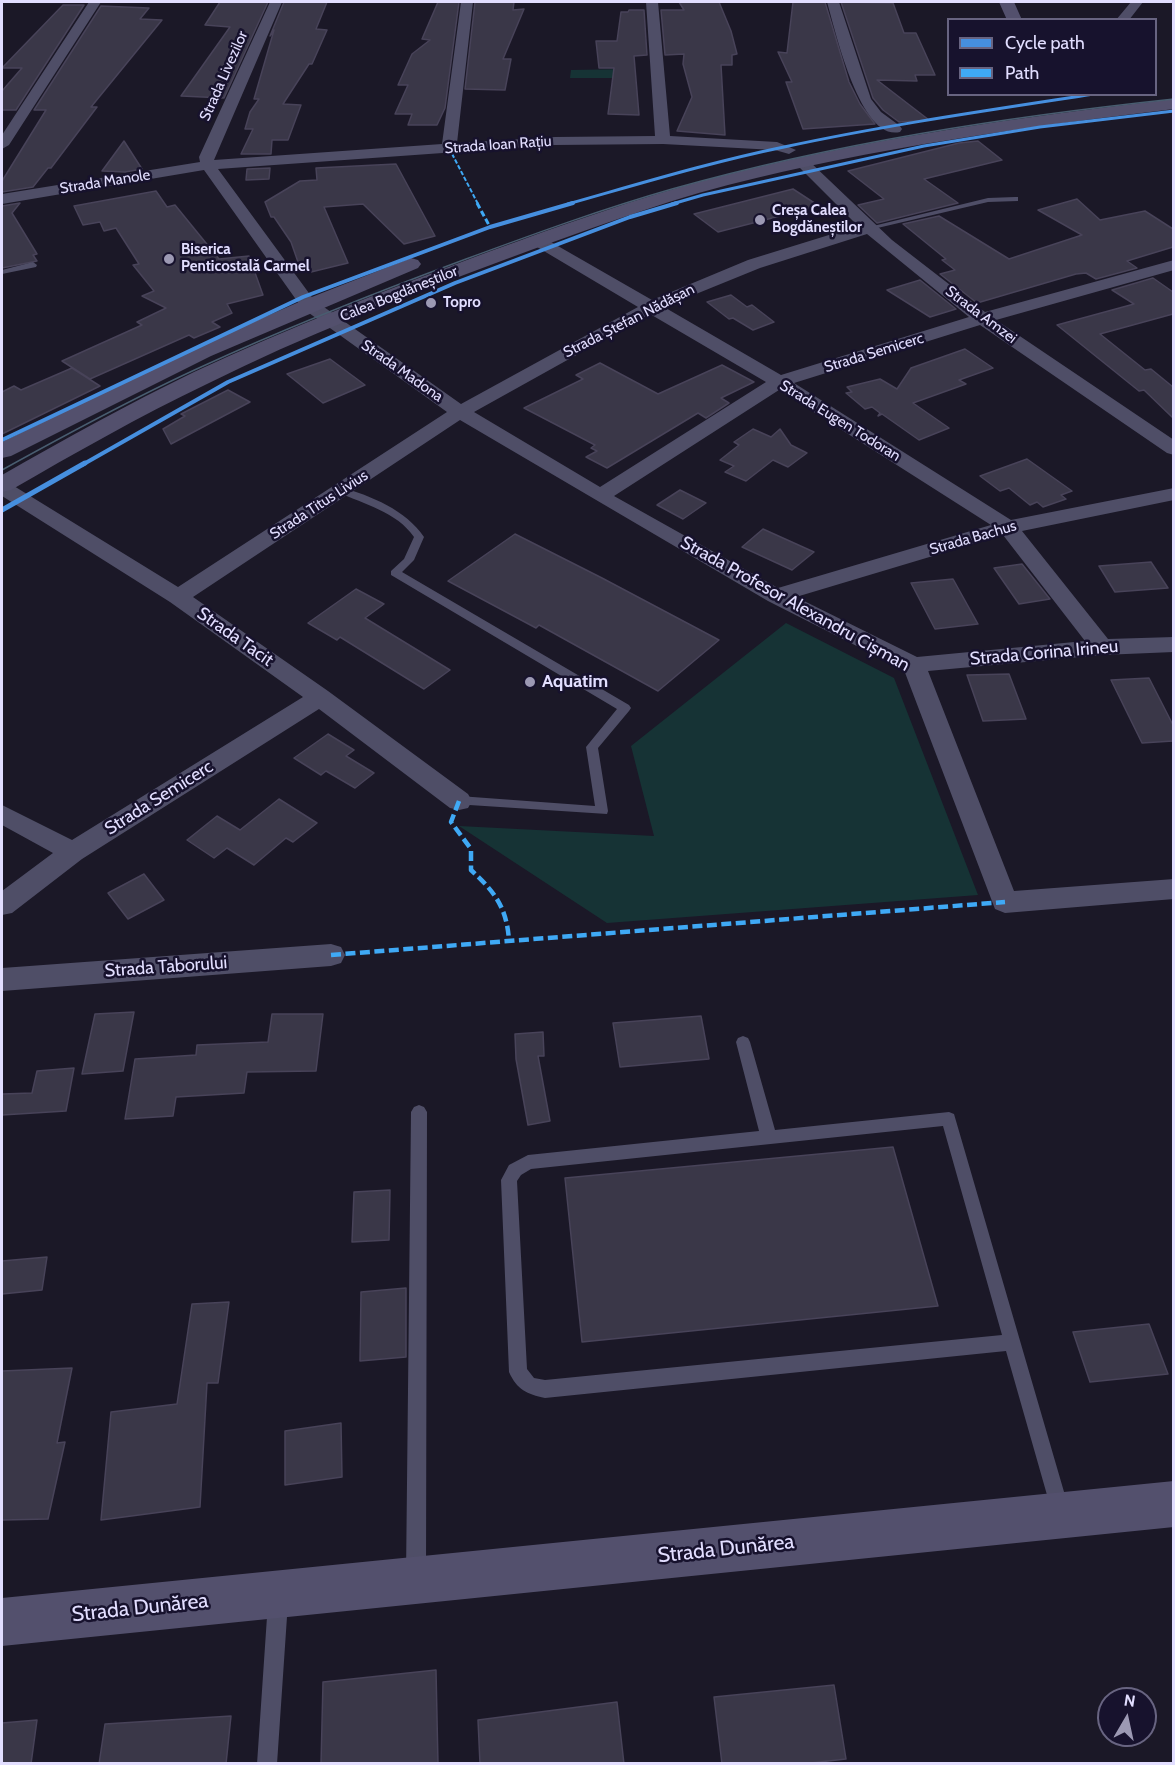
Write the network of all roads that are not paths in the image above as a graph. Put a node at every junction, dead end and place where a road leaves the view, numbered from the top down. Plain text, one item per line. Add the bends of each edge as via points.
1 (95, 2) edge
2 (276, 2) edge
3 (467, 2) edge
4 (652, 2) edge
5 (833, 2) edge
6 (1007, 2) edge
7 (1137, 2) edge
8 (1014, 18) edge
9 (1124, 18) edge
10 (1173, 90) edge
11 (1157, 92) edge
12 (1118, 96) edge
13 (1061, 104) edge
14 (1173, 104) edge
15 (895, 129) junction
16 (663, 140) junction
17 (2, 145) edge
18 (449, 148) junction
19 (796, 156) junction
20 (208, 165) junction
21 (1015, 198) dead end
22 (2, 199) edge
23 (869, 228) junction
24 (538, 241) junction
25 (33, 265) dead end
26 (1173, 266) edge
27 (2, 272) edge
28 (308, 304) junction
29 (650, 307) junction
30 (984, 318) junction
31 (331, 321) junction
32 (779, 382) junction
33 (460, 412) junction
34 (1173, 449) edge
35 (2, 451) edge
36 (2, 486) edge
37 (341, 490) junction
38 (1173, 494) edge
39 (600, 496) junction
40 (1008, 527) junction
41 (776, 596) junction
42 (178, 597) junction
43 (1173, 644) edge
44 (1102, 647) junction
45 (914, 665) junction
46 (320, 697) junction
47 (459, 801) joint
48 (2, 814) edge
49 (73, 852) junction
50 (1173, 889) edge
51 (2, 905) edge
52 (331, 954) dead end
53 (2, 980) edge
54 (743, 1042) dead end
55 (419, 1112) dead end
56 (769, 1138) junction
57 (1013, 1342) junction
58 (1173, 1504) edge
59 (1062, 1515) junction
60 (416, 1580) junction
61 (279, 1594) junction
62 (2, 1622) edge
63 (267, 1764) edge

1 - 17 street
2 - 20 street, Strada Livezilor via 206,156
3 - 18 street
4 - 16 street
5 - 15 street via 864,99 876,115
6 - 8 main road
7 - 9 street
10 - 11 main road
12 - 13 main road, Calea Bogdăneștilor
13 - 14 main road, Calea Bogdăneștilor
13 - 15 main road, Calea Bogdăneștilor
13 - 19 main road, Calea Bogdăneștilor via 885,146
15 - 19 main road, Calea Bogdăneștilor
16 - 18 street, Strada Ioan Rațiu via 555,141
16 - 19 street, Strada Ioan Rațiu via 777,146
18 - 20 street, Strada Ioan Rațiu
19 - 23 street, Strada Amzei
19 - 24 main road, Calea Bogdăneștilor
19 - 28 main road, Calea Bogdăneștilor via 677,176 569,207
20 - 22 street, Strada Manole
20 - 28 street, Strada Madona
21 - 23 lane, Strada Ștefan Nădășan via 988,200
23 - 29 street, Strada Ștefan Nădășan via 754,264
23 - 30 street, Strada Amzei
24 - 29 street, Strada Eugen Todoran
24 - 31 main road, Calea Bogdăneștilor
25 - 27 lane
26 - 30 street, Strada Semicerc
28 - 31 street, Strada Madona
28 - 35 main road, Calea Bogdăneștilor via 181,360
29 - 32 street, Strada Eugen Todoran
29 - 33 street, Strada Ștefan Nădășan
30 - 32 street, Strada Semicerc
30 - 34 street, Strada Amzei
31 - 33 street, Strada Madona
31 - 36 main road, Calea Bogdăneștilor via 179,389
32 - 39 street, Strada Semicerc
32 - 40 street, Strada Eugen Todoran
33 - 37 street, Strada Titus Livius
33 - 39 street, Strada Profesor Alexandru Cișman
36 - 42 street, Strada Tacit
37 - 42 street, Strada Titus Livius
37 - 47 lane via 414,527 420,537 416,549 395,573 626,708 592,747 602,811
38 - 40 street, Strada Bachus
39 - 41 street, Strada Profesor Alexandru Cișman
40 - 41 street, Strada Bachus
40 - 44 street, Strada Eugen Todoran
41 - 45 street, Strada Profesor Alexandru Cișman
42 - 46 street, Strada Tacit
43 - 44 street, Strada Corina Irineu
44 - 45 street, Strada Corina Irineu
45 - 50 street, Strada Profesor Alexandru Cișman via 1005,903
46 - 47 street, Strada Tacit
46 - 49 street, Strada Semicerc
48 - 49 street
49 - 51 street, Strada Semicerc
52 - 53 street, Strada Taborului
54 - 56 lane
55 - 60 lane
56 - 57 lane via 949,1119
56 - 57 lane via 528,1162 515,1170 509,1180 518,1372 529,1386 545,1389
57 - 59 lane
58 - 59 main road, Strada Dunărea
59 - 60 main road, Strada Dunărea
60 - 61 main road, Strada Dunărea
61 - 62 main road, Strada Dunărea
61 - 63 lane

